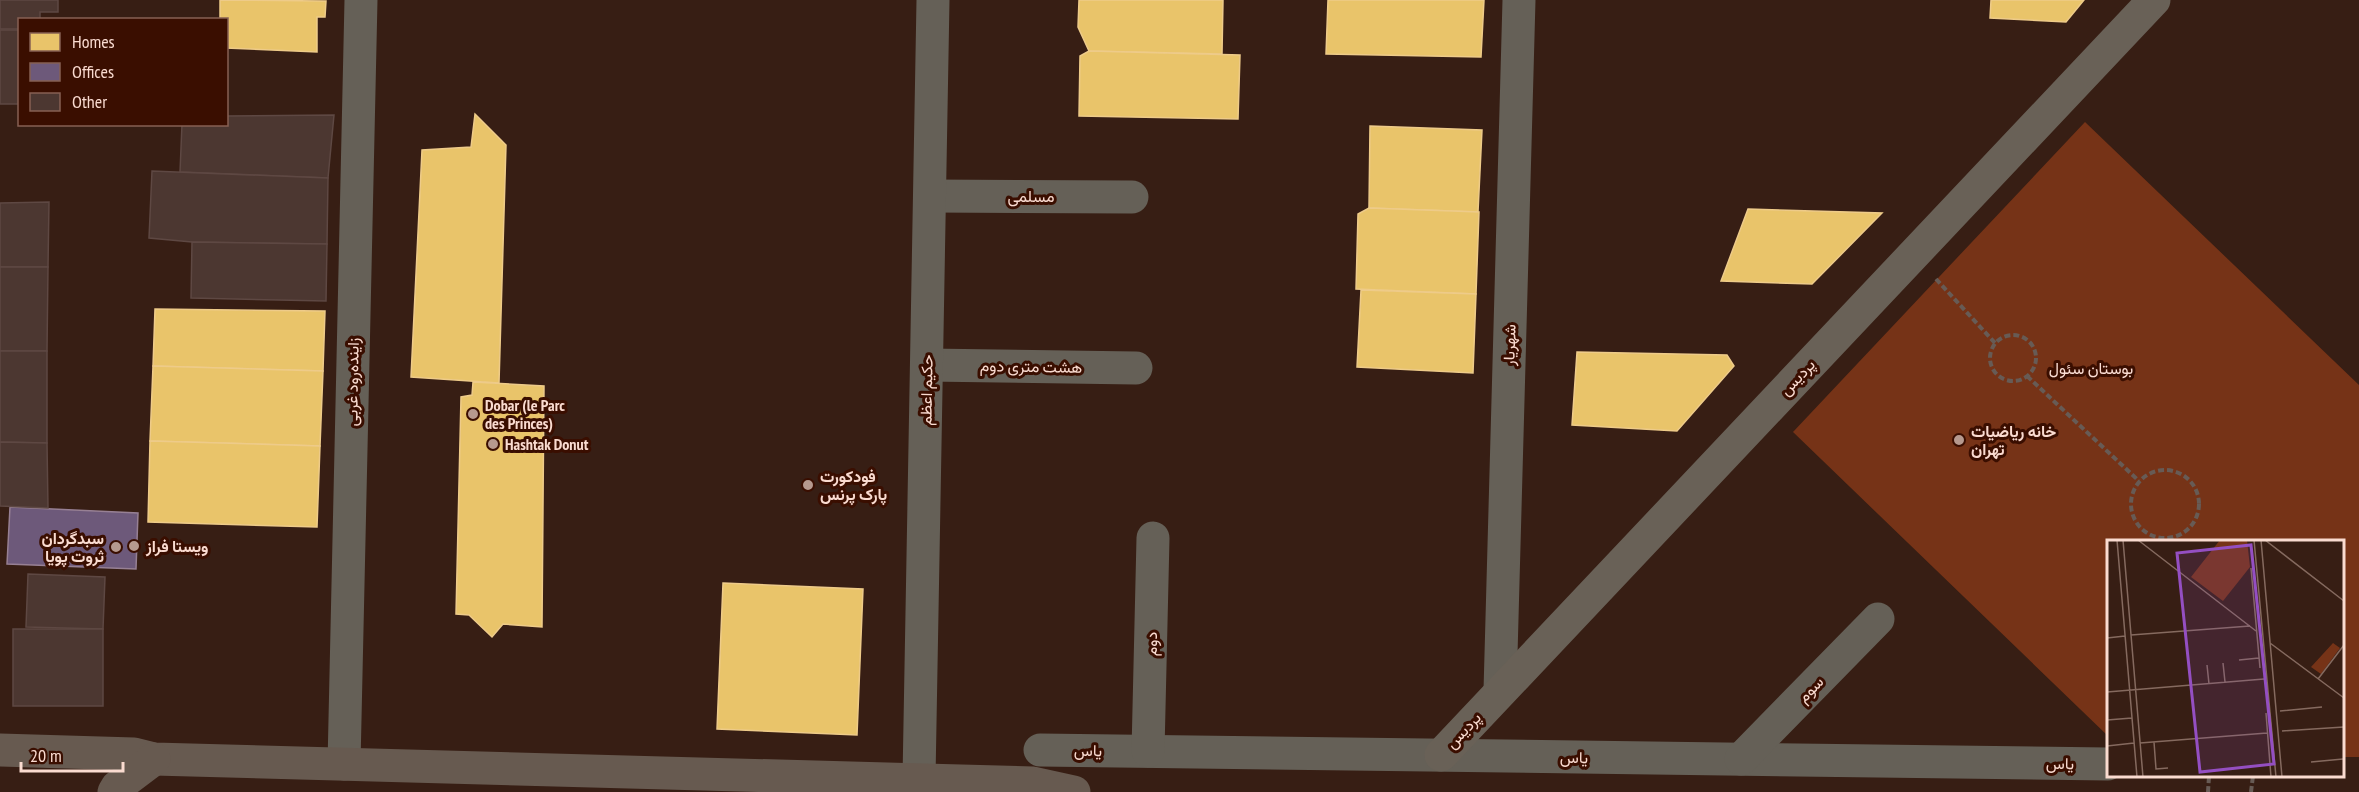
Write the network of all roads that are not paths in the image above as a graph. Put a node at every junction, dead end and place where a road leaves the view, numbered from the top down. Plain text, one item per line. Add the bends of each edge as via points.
1 (361, 0) edge
2 (933, 0) edge
3 (1519, 0) edge
4 (2154, 0) edge
5 (930, 196) junction
6 (1132, 196) dead end
7 (927, 365) junction
8 (1136, 368) dead end
9 (1153, 538) dead end
10 (1878, 619) dead end
11 (1500, 691) junction
12 (0, 750) edge
13 (1040, 750) dead end
14 (1148, 751) junction
15 (1441, 755) junction
16 (154, 759) junction
17 (1741, 759) junction
18 (344, 764) junction
19 (2107, 764) edge
20 (919, 779) junction
21 (114, 792) edge
22 (1074, 792) edge

1 - 18 street, زاینده‌رود غربی
2 - 5 street, حکیم اعظم
3 - 11 street, شهریار
4 - 11 main road, پردیس
5 - 6 street, مسلمی
5 - 7 street, حکیم اعظم
7 - 8 street, هشت متری دوم
7 - 20 street, حکیم اعظم
9 - 14 street, دوم
10 - 17 street, سوم
11 - 15 main road, پردیس
12 - 16 highway via 134,754
13 - 14 street, یاس
14 - 15 street, یاس
15 - 17 street, یاس
16 - 18 highway
16 - 21 highway
17 - 19 street, یاس
18 - 20 highway
20 - 22 highway via 1033,783

